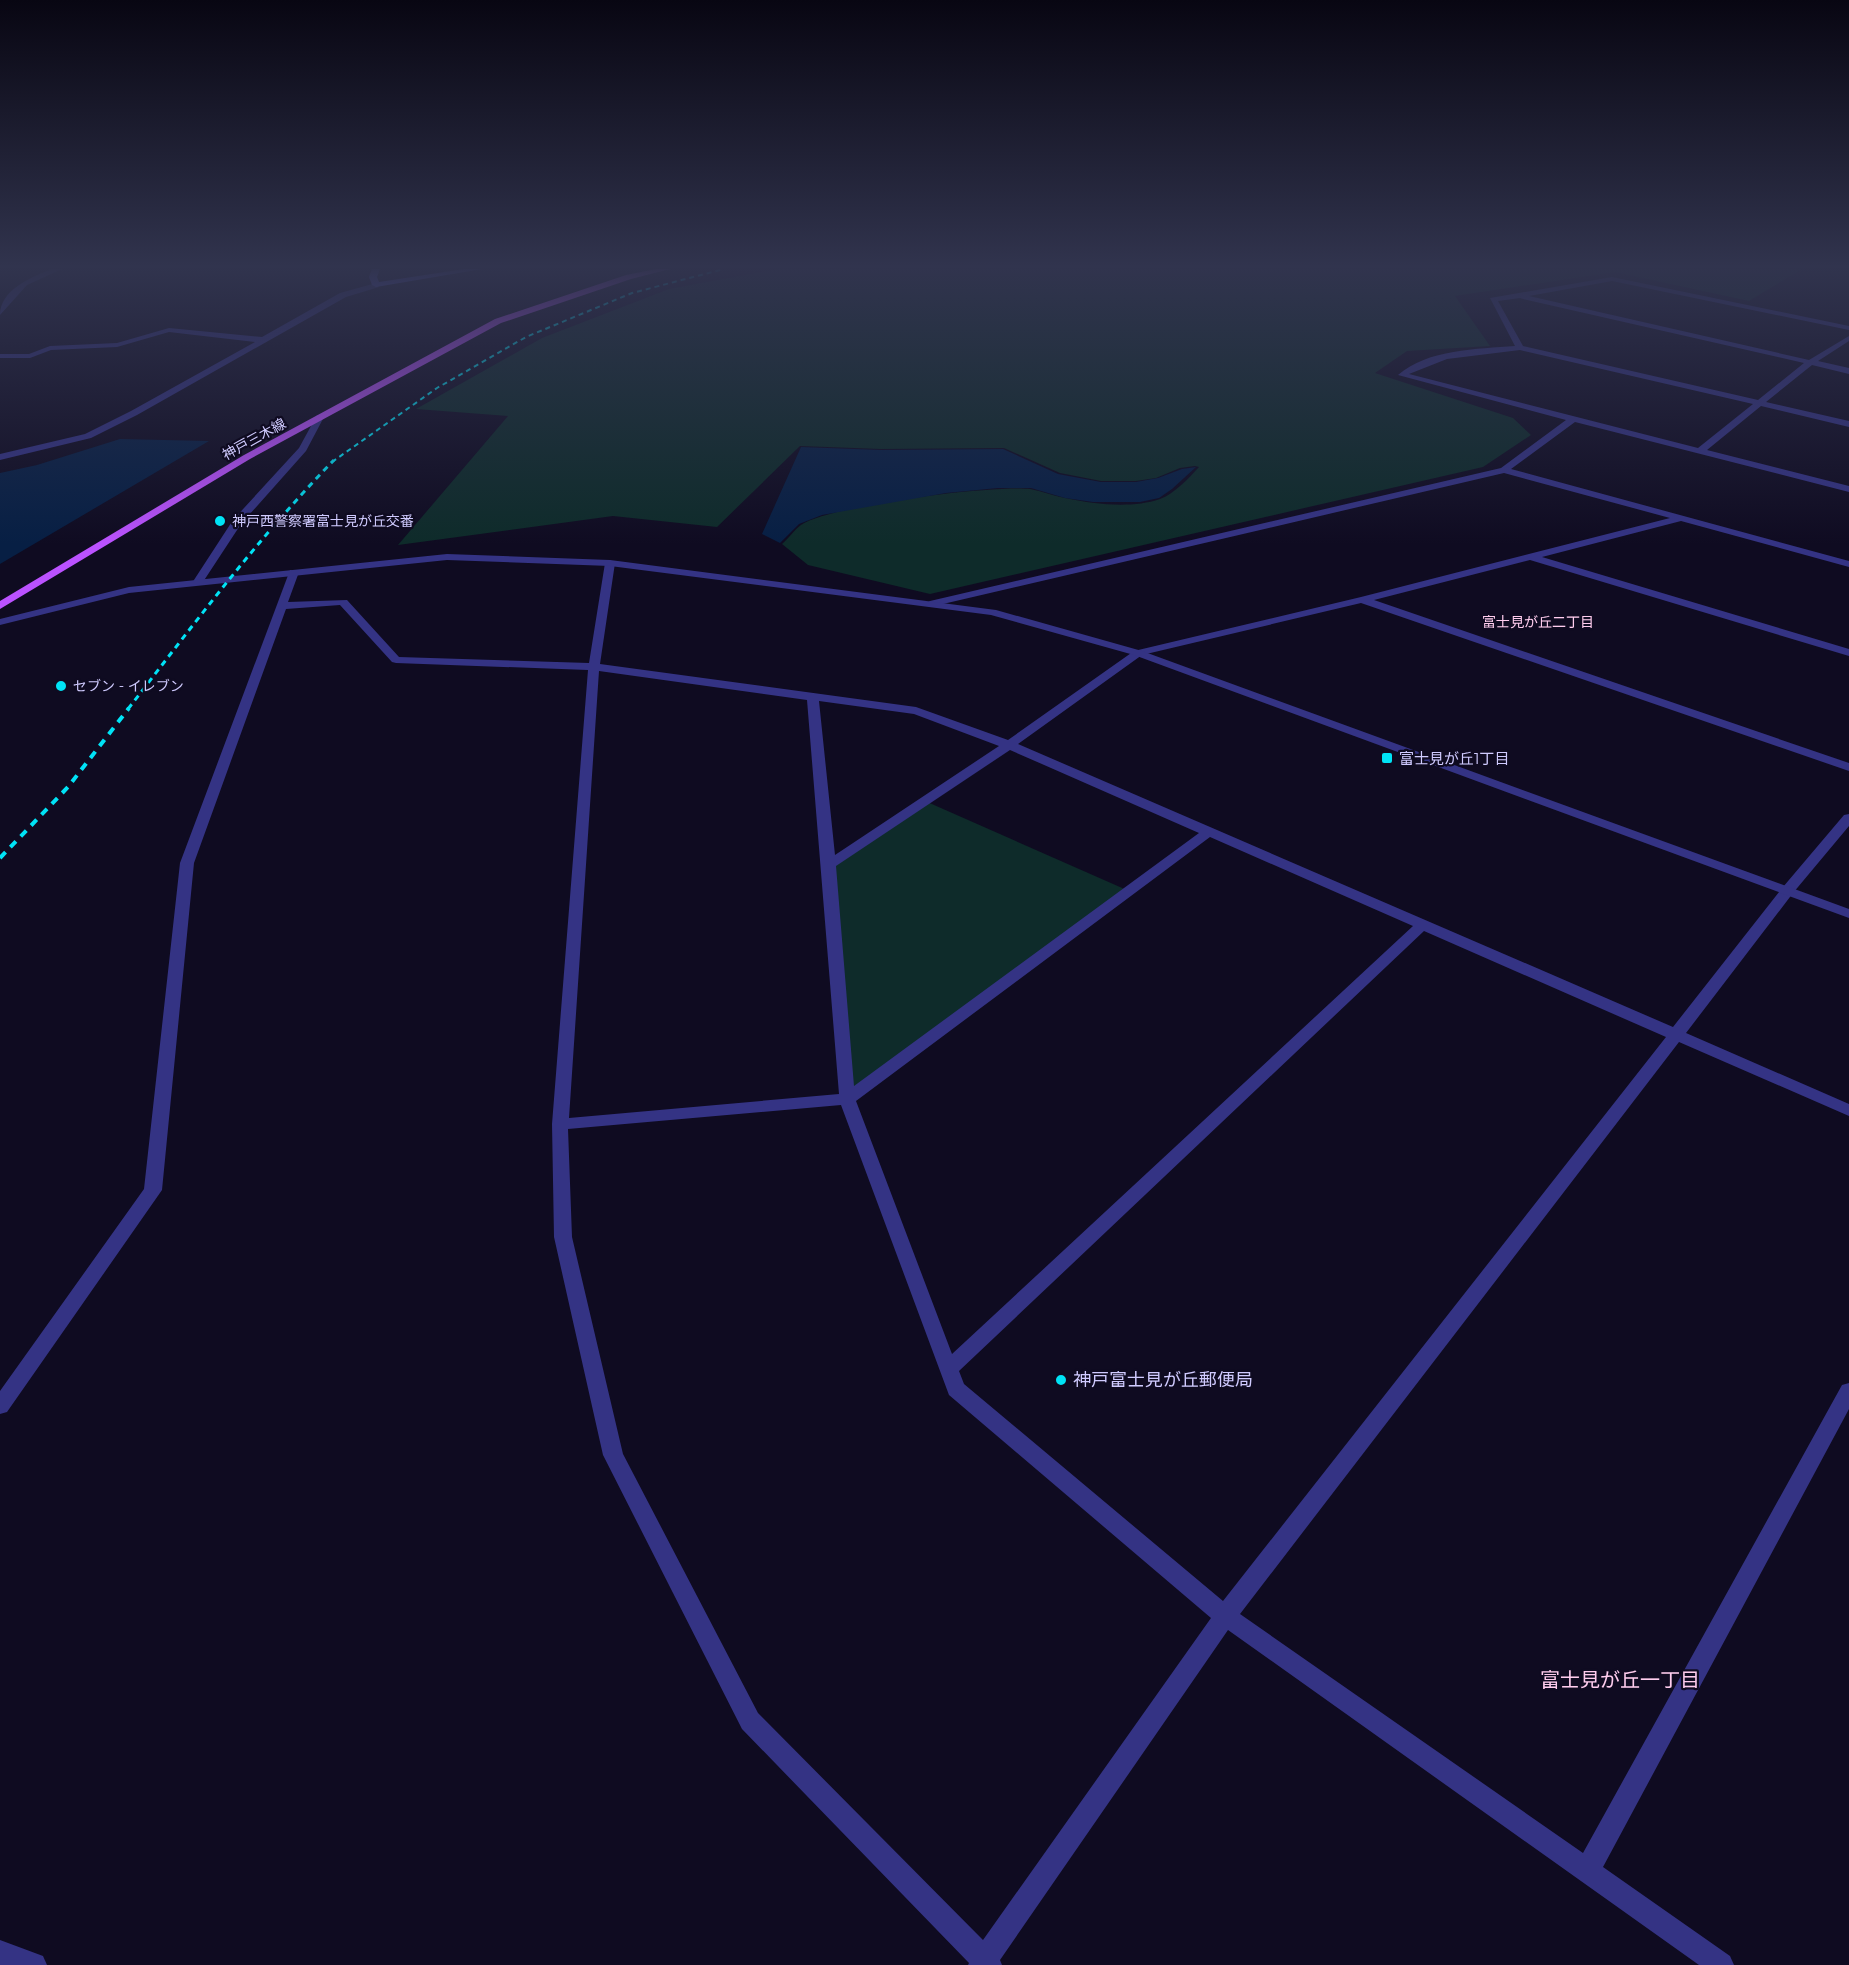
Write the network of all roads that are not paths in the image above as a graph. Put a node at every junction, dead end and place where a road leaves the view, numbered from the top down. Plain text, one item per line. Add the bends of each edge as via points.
1 (226, 361) edge
2 (424, 361) edge
3 (1431, 361) edge
4 (1575, 361) edge
5 (1805, 361) edge
6 (1811, 362) junction
7 (1849, 371) edge
8 (1760, 403) junction
9 (320, 417) junction
10 (1573, 419) junction
11 (1849, 424) edge
12 (1700, 451) junction
13 (0, 457) edge
14 (1504, 470) junction
15 (1849, 489) edge
16 (1682, 518) junction
17 (1531, 557) junction
18 (610, 563) junction
19 (1849, 564) edge
20 (294, 572) junction
21 (197, 582) junction
22 (1362, 600) junction
23 (930, 604) junction
24 (0, 606) edge
25 (282, 606) junction
26 (0, 622) edge
27 (1138, 653) junction
28 (1849, 653) edge
29 (594, 667) junction
30 (813, 697) junction
31 (1009, 745) junction
32 (1849, 767) edge
33 (1849, 818) edge
34 (1209, 832) junction
35 (829, 865) junction
36 (1788, 890) junction
37 (1849, 914) edge
38 (1422, 925) junction
39 (1676, 1035) junction
40 (847, 1099) junction
41 (1849, 1110) edge
42 (560, 1124) junction
43 (948, 1370) junction
44 (1849, 1391) edge
45 (0, 1406) edge
46 (1225, 1616) junction
47 (1587, 1871) junction
48 (0, 1953) edge
49 (985, 1964) edge
50 (34, 1965) edge
51 (1721, 1965) edge

1 - 13 street via 88,435
2 - 9 main road, 神戸三木線
3 - 10 street via 1402,375
4 - 8 street
5 - 6 street
6 - 7 street
6 - 8 street
8 - 11 street
8 - 12 street
9 - 21 street via 303,449 237,522
9 - 24 main road, 神戸三木線 via 246,457
10 - 12 street
10 - 14 street
12 - 15 street
14 - 16 street
14 - 23 street
16 - 17 street
16 - 19 street
17 - 22 street
17 - 28 street
18 - 20 street via 447,557
18 - 23 street
18 - 29 street
20 - 21 street
20 - 25 street
21 - 26 street via 129,590
22 - 27 street
22 - 32 street
23 - 27 street via 992,612
25 - 29 street via 343,602 396,660
25 - 45 street via 187,863 153,1190
27 - 31 street
27 - 36 street
29 - 30 street
29 - 42 street
30 - 31 street via 916,711
30 - 35 street
31 - 34 street
31 - 35 street
33 - 36 street
34 - 38 street
34 - 40 street
35 - 40 street
36 - 37 street
36 - 39 street
38 - 39 street
38 - 43 street
39 - 41 street
39 - 46 street
40 - 42 street
40 - 43 street
42 - 49 street via 563,1237 613,1455 750,1721
43 - 46 street via 956,1389
44 - 47 street
46 - 47 street
46 - 49 street
47 - 51 street
48 - 50 street

